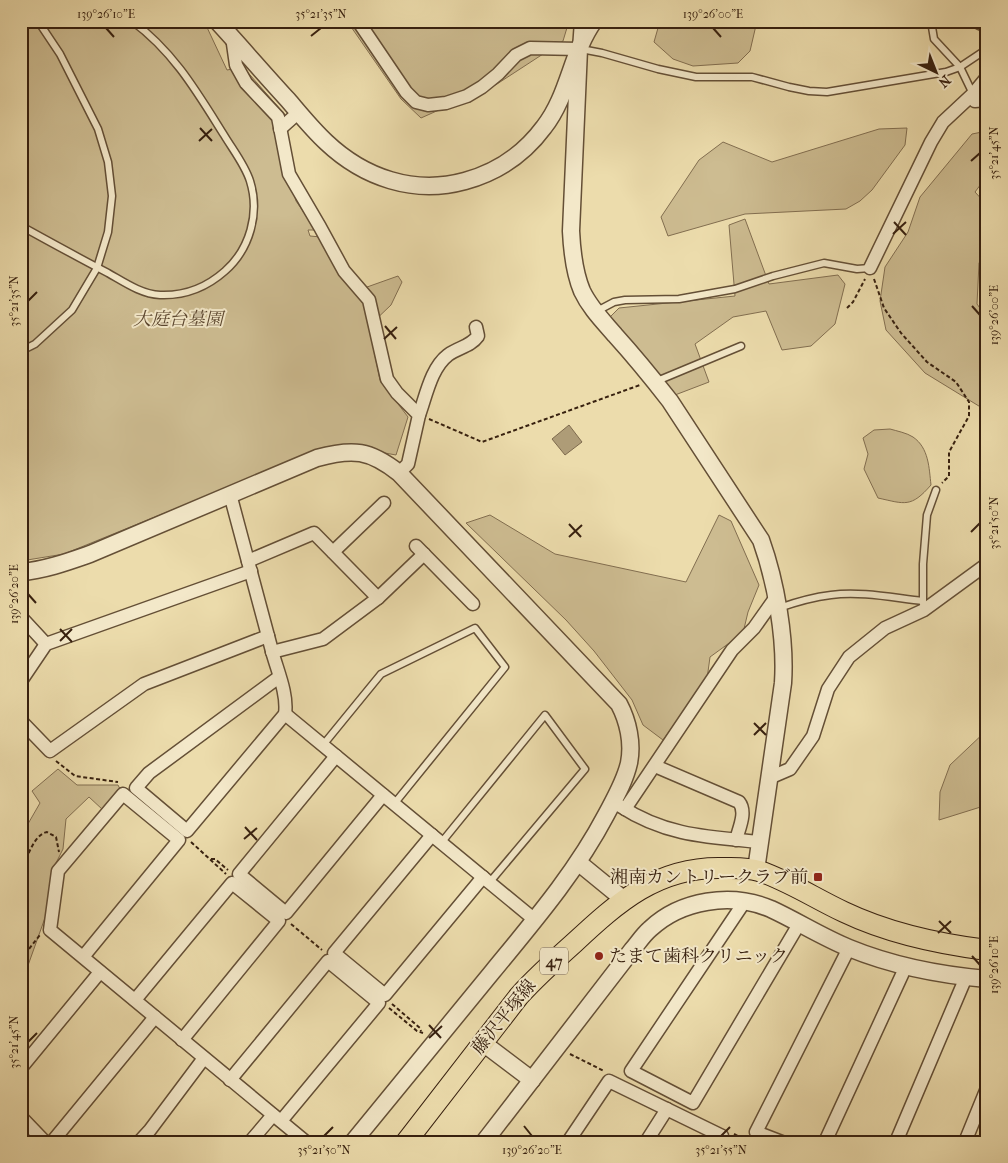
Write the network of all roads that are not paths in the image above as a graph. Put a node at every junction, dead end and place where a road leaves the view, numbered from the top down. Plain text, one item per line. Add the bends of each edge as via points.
1 (38, 21) edge
2 (132, 21) edge
3 (217, 21) edge
4 (358, 21) edge
5 (581, 21) edge
6 (594, 21) edge
7 (931, 21) edge
8 (980, 21) edge
9 (987, 24) edge
10 (232, 37) junction
11 (580, 49) junction
12 (987, 49) edge
13 (960, 67) junction
14 (987, 77) edge
15 (973, 94) junction
16 (987, 100) edge
17 (299, 112) junction
18 (280, 129) junction
19 (21, 226) edge
20 (97, 268) junction
21 (870, 268) joint
22 (595, 312) junction
23 (476, 327) dead end
24 (741, 346) dead end
25 (21, 351) edge
26 (654, 381) junction
27 (419, 415) junction
28 (399, 474) junction
29 (936, 490) road end
30 (230, 494) junction
31 (384, 503) dead end
32 (333, 552) junction
33 (987, 564) edge
34 (249, 566) junction
35 (21, 572) edge
36 (378, 598) junction
37 (776, 603) junction
38 (473, 604) dead end
39 (924, 606) junction
40 (21, 617) edge
41 (268, 636) junction
42 (46, 644) junction
43 (272, 652) junction
44 (279, 677) junction
45 (21, 681) edge
46 (285, 714) junction
47 (21, 721) edge
48 (323, 745) junction
49 (336, 756) junction
50 (655, 766) junction
51 (769, 778) junction
52 (383, 795) junction
53 (394, 804) junction
54 (619, 805) junction
55 (436, 839) junction
56 (736, 840) junction
57 (761, 842) junction
58 (579, 862) junction
59 (756, 870) junction
60 (486, 880) junction
61 (623, 899) junction
62 (745, 901) junction
63 (535, 920) junction
64 (799, 924) junction
65 (849, 948) junction
66 (987, 950) edge
67 (83, 957) junction
68 (906, 966) junction
69 (100, 972) junction
70 (966, 977) junction
71 (987, 979) edge
72 (135, 1000) junction
73 (155, 1017) junction
74 (182, 1040) junction
75 (483, 1043) junction
76 (204, 1058) junction
77 (21, 1068) edge
78 (230, 1080) junction
79 (532, 1080) junction
80 (987, 1088) edge
81 (667, 1109) junction
82 (21, 1117) edge
83 (277, 1118) junction
84 (45, 1142) edge
85 (52, 1142) edge
86 (139, 1142) edge
87 (250, 1142) edge
88 (306, 1142) edge
89 (353, 1142) edge
90 (406, 1142) edge
91 (484, 1142) edge
92 (568, 1142) edge
93 (646, 1142) edge
94 (718, 1142) edge
95 (782, 1142) edge
96 (825, 1142) edge
97 (896, 1142) edge
98 (966, 1142) edge

1 - 20 lane via 60,54 93,121 108,162 112,196 108,232
2 - 20 lane via 171,55 241,163 250,182 254,207 252,227 232,264 218,278 186,293 159,295 146,292
3 - 10 street
4 - 11 street via 406,92 416,102 428,105 467,96 498,74 516,55 530,48
5 - 11 street
6 - 11 street
7 - 13 lane via 934,39
8 - 9 street
10 - 17 street
10 - 18 street via 239,71 278,118
11 - 13 lane via 696,77 752,77 788,87 827,92
11 - 17 street via 558,105 528,147 507,164 479,178 450,185 416,186 378,177 351,163 326,142
11 - 22 street via 571,208 572,254 583,292
12 - 13 lane
13 - 15 lane
14 - 15 street
15 - 16 street via 975,101
15 - 21 street via 943,122 931,142
17 - 18 street
18 - 27 street via 289,174 344,271 369,300 387,379
19 - 20 lane
20 - 25 lane via 72,310 34,344
21 - 22 lane via 824,263 736,289 679,299 625,300
22 - 26 street
23 - 27 street via 478,336 474,342 449,355 440,364
24 - 26 lane
26 - 37 street via 761,540 770,565
27 - 28 street via 408,464
28 - 30 street via 375,457 340,452 317,458
28 - 54 street via 619,704 628,728 630,754
29 - 39 lane via 927,515 922,564
30 - 34 street
30 - 35 street via 72,560
31 - 32 street
32 - 34 street via 314,533
32 - 36 street
33 - 39 street
34 - 41 street
34 - 42 street
36 - 38 street via 420,550
36 - 43 street via 323,639
37 - 39 lane via 851,594
37 - 50 street via 732,650
37 - 51 street via 784,667
39 - 51 street via 885,628 848,657 828,689 813,736 790,769
40 - 42 street
41 - 43 street
41 - 47 street via 144,684 50,750
42 - 45 street
43 - 44 street
44 - 46 street
44 - 46 street via 149,773 136,788 187,831
46 - 48 street
48 - 49 street
48 - 53 lane via 381,674 475,628 505,667
49 - 52 street
49 - 52 street via 239,874 286,913
50 - 54 street
50 - 56 street via 739,802 743,812
51 - 57 street
52 - 53 street
53 - 55 street
54 - 56 street via 668,829
54 - 58 street
55 - 60 street
55 - 60 street via 334,953 385,995
55 - 60 lane via 546,715 586,768
56 - 57 street
57 - 59 street
58 - 61 street
58 - 63 street
59 - 61 main road, 藤沢平塚線 / 47 via 712,867 685,871 659,879
59 - 66 main road, 47 via 867,922 927,939
60 - 63 street
61 - 75 main road, 藤沢平塚線 / 47 via 533,980
62 - 64 street via 769,908
62 - 64 street via 631,1071 692,1103
62 - 79 street via 719,899 696,904 672,914 650,929
63 - 89 street
64 - 65 street
65 - 68 street
65 - 95 street via 756,1132
67 - 67 street via 50,929 58,871 123,794 179,840
67 - 69 street
68 - 70 street
68 - 96 street
69 - 72 street
69 - 77 street
70 - 71 street
70 - 97 street
72 - 73 street
72 - 74 street via 232,883 279,921
73 - 74 street
73 - 85 street
74 - 76 street
75 - 79 street
75 - 90 main road, 藤沢平塚線 / 47
76 - 78 street
76 - 86 street
78 - 83 street
78 - 83 street via 328,961 379,1002
79 - 91 street
80 - 98 street
81 - 92 street via 609,1082
81 - 93 street
81 - 94 street via 722,1136
82 - 84 street
83 - 87 street
83 - 88 street

